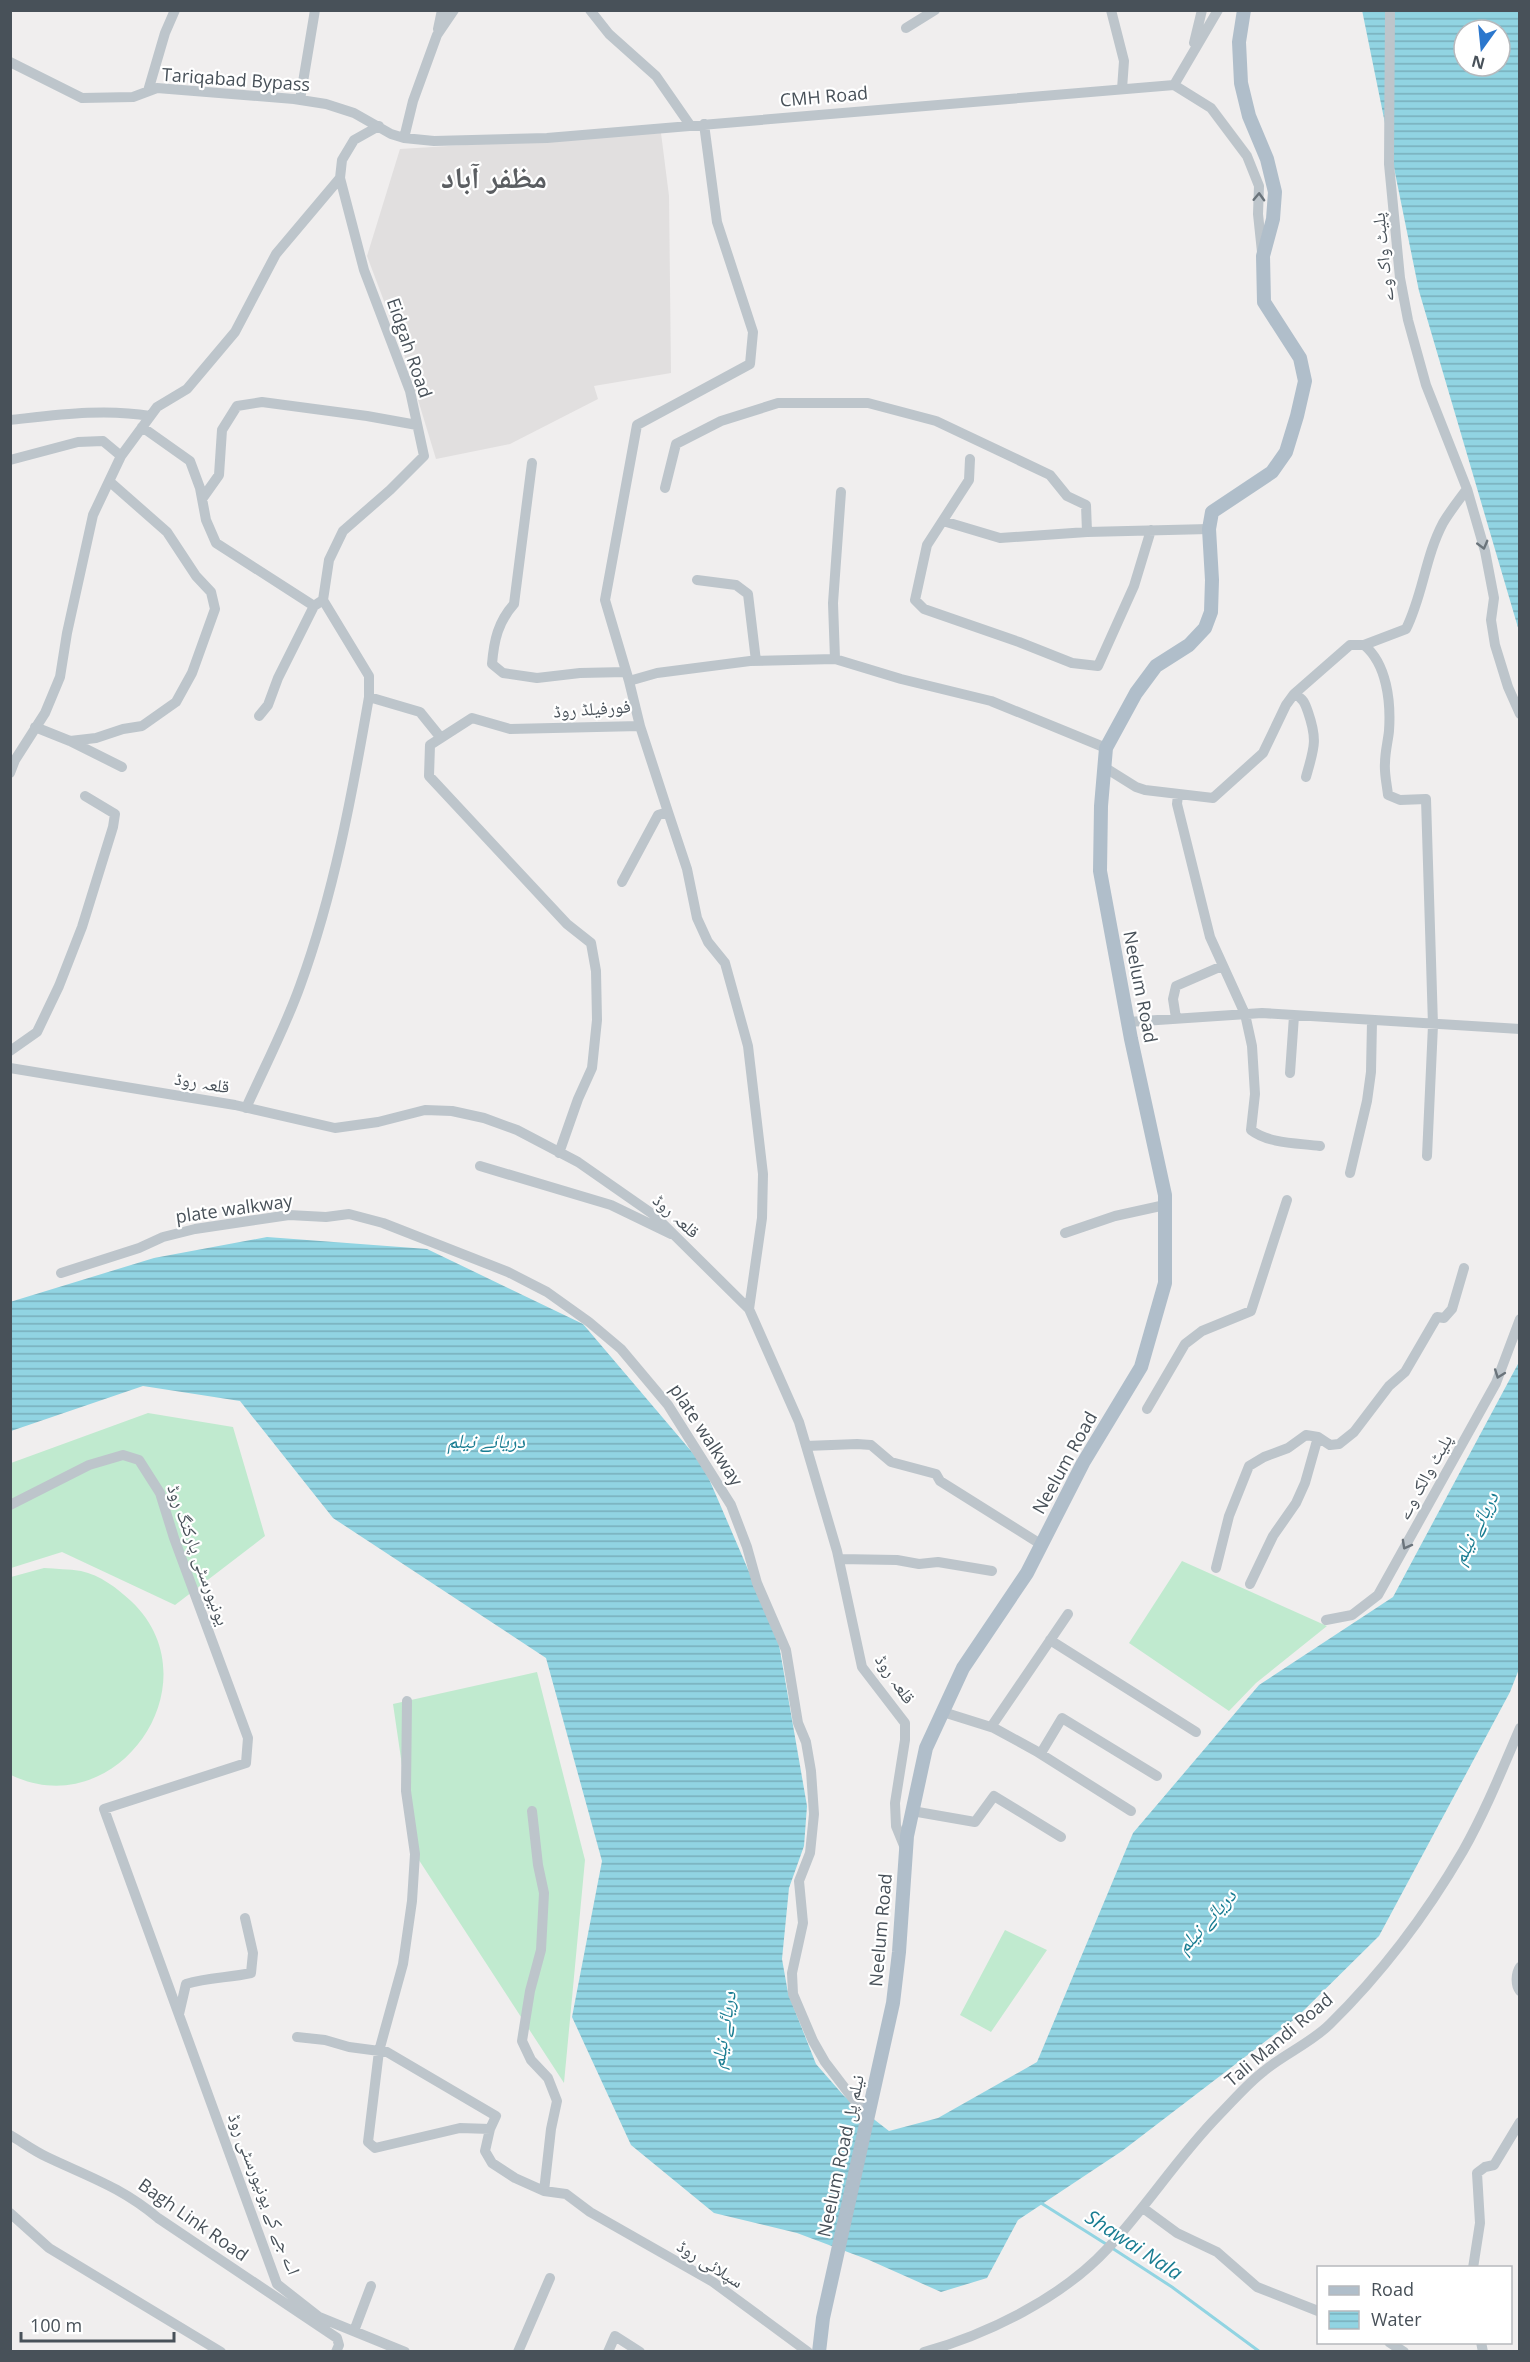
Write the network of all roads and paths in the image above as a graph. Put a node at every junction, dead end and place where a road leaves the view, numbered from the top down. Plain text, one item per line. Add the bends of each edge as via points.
1 (175, 10) edge
2 (315, 10) edge
3 (442, 10) edge
4 (454, 10) edge
5 (590, 10) edge
6 (935, 10) edge
7 (1111, 10) edge
8 (1218, 10) edge
9 (1244, 10) edge
10 (1390, 10) edge
11 (1201, 12) edge
12 (906, 28) dead end
13 (437, 35) junction
14 (1192, 55) junction
15 (10, 62) edge
16 (1174, 85) junction
17 (1122, 89) junction
18 (148, 91) junction
19 (300, 100) junction
20 (704, 124) junction
21 (690, 125) junction
22 (379, 126) junction
23 (391, 134) joint
24 (404, 138) junction
25 (340, 178) junction
26 (1263, 256) junction
27 (150, 416) junction
28 (10, 420) edge
29 (417, 425) junction
30 (141, 427) junction
31 (121, 456) junction
32 (970, 459) dead end
33 (10, 460) edge
34 (532, 464) dead end
35 (109, 481) junction
36 (665, 488) dead end
37 (1467, 489) junction
38 (841, 492) dead end
39 (202, 499) junction
40 (943, 521) junction
41 (1209, 529) junction
42 (1151, 530) junction
43 (1087, 532) junction
44 (697, 580) dead end
45 (319, 603) junction
46 (1364, 645) junction
47 (835, 659) junction
48 (756, 661) junction
49 (628, 677) junction
50 (1294, 694) junction
51 (369, 697) junction
52 (1520, 714) edge
53 (259, 716) dead end
54 (640, 726) junction
55 (35, 727) junction
56 (441, 738) junction
57 (70, 741) junction
58 (1106, 748) junction
59 (122, 767) dead end
60 (1104, 767) junction
61 (10, 773) edge
62 (1306, 777) dead end
63 (1178, 795) junction
64 (85, 796) dead end
65 (668, 812) junction
66 (622, 882) dead end
67 (1222, 966) junction
68 (1245, 1014) junction
69 (1294, 1016) junction
70 (1176, 1018) junction
71 (1372, 1021) junction
72 (1128, 1022) junction
73 (1433, 1025) junction
74 (1520, 1029) edge
75 (10, 1051) edge
76 (10, 1068) edge
77 (1290, 1073) dead end
78 (246, 1108) junction
79 (1320, 1146) dead end
80 (559, 1153) junction
81 (1427, 1156) dead end
82 (480, 1166) dead end
83 (1350, 1173) dead end
84 (1287, 1200) dead end
85 (1165, 1205) junction
86 (1065, 1233) dead end
87 (676, 1237) junction
88 (1464, 1268) dead end
89 (62, 1273) dead end
90 (749, 1309) junction
91 (1520, 1319) edge
92 (1147, 1409) dead end
93 (1318, 1437) junction
94 (806, 1446) junction
95 (10, 1505) edge
96 (1042, 1545) junction
97 (839, 1559) junction
98 (1216, 1568) dead end
99 (992, 1571) dead end
100 (1250, 1584) dead end
101 (1068, 1614) dead end
102 (1326, 1620) dead end
103 (1050, 1640) junction
104 (407, 1701) dead end
105 (943, 1712) junction
106 (991, 1727) junction
107 (1520, 1728) edge
108 (1196, 1732) dead end
109 (1041, 1753) junction
110 (246, 1763) joint
111 (1157, 1776) dead end
112 (1131, 1810) dead end
113 (532, 1811) dead end
114 (912, 1811) junction
115 (1061, 1837) dead end
116 (906, 1851) junction
117 (245, 1918) dead end
118 (1520, 1967) edge
119 (1520, 1991) edge
120 (893, 2003) joint
121 (179, 2015) junction
122 (297, 2037) dead end
123 (379, 2051) junction
124 (869, 2114) junction
125 (1520, 2122) edge
126 (490, 2129) junction
127 (10, 2135) edge
128 (544, 2191) junction
129 (1140, 2212) junction
130 (10, 2213) edge
131 (16, 2221) edge
132 (1473, 2266) edge
133 (550, 2278) dead end
134 (370, 2286) dead end
135 (1317, 2311) edge
136 (354, 2331) junction
137 (1391, 2344) edge
138 (221, 2352) edge
139 (336, 2352) edge
140 (405, 2352) edge
141 (518, 2352) edge
142 (608, 2352) edge
143 (640, 2352) edge
144 (808, 2352) edge
145 (819, 2352) edge
146 (924, 2352) edge
147 (1404, 2352) edge

1 - 18 street
2 - 19 street
3 - 13 street
4 - 13 street
5 - 21 street via 609,34 656,76
6 - 12 street
7 - 17 street via 1124,61
8 - 14 street
9 - 26 main road via 1239,42 1241,83 1275,192 1273,219
10 - 37 street, پلیٹ واک وے via 1389,164 1400,278 1426,385
11 - 14 street
13 - 24 street
14 - 16 street
15 - 18 street, Tariqabad Bypass via 82,98 105,100
16 - 17 street, CMH Road
26 -> 16 street via 1259,186 1247,156 1211,108
17 - 20 street, CMH Road
18 - 19 street, Tariqabad Bypass via 157,88
19 - 22 street, Tariqabad Bypass via 327,104
20 - 21 street, CMH Road
20 - 49 street via 717,222 753,332 750,364 637,425 605,600
21 - 24 street, CMH Road via 547,138
22 - 23 street, Tariqabad Bypass
22 - 25 street via 354,140 342,160
23 - 24 street, CMH Road
25 - 27 street via 276,254 235,332 187,389 157,407
25 - 29 street, Eidgah Road via 364,270 410,391
26 - 41 main road via 1264,302 1300,358 1305,381 1286,452 1272,472 1212,512
27 - 28 street via 126,412 75,413
27 - 30 street
29 - 39 street via 262,402 237,406 222,430 219,475
29 - 45 street, Eidgah Road via 424,456 343,531 329,560
30 - 31 street
30 - 39 street via 190,461
31 - 33 street via 103,441 78,442
31 - 35 street
32 - 40 street via 969,480
34 - 49 street via 514,604 497,632 492,664 503,673 537,678 580,673
35 - 55 street via 93,515 60,677
35 - 57 street via 167,532 211,592 215,609 192,673 176,702 142,726
36 - 43 street via 676,444 721,421 778,402 868,403 936,421 1050,475 1067,496 1086,505
37 - 46 street via 1443,524 1406,629
37 -> 52 street via 1494,598 1491,620 1495,645
38 - 47 street via 833,603
39 - 45 street via 216,543
40 - 42 street via 927,545 915,600 924,609 1072,663 1098,666 1134,586
40 - 43 street via 1000,538
41 - 42 street
41 - 58 main road, Neelum Road via 1211,612 1205,628 1189,645 1156,666 1136,693
42 - 43 street
44 - 48 street via 736,585 748,594
45 - 51 street via 369,676
45 - 53 street
46 - 50 street via 1350,645
46 - 73 street via 1374,652 1386,683 1388,795 1400,800 1426,799
47 - 48 street, فورفیلڈ روڈ
47 - 58 street, فورفیلڈ روڈ via 991,701
48 - 49 street, فورفیلڈ روڈ
49 - 54 street, فورفیلڈ روڈ
50 - 62 street via 1305,703 1315,733
50 - 63 street via 1263,753 1217,796 1207,799
51 - 56 street via 420,712
51 - 78 street via 350,810 335,871 300,987
54 - 56 street, فورفیلڈ روڈ via 510,729 472,718
54 - 65 street
55 - 57 street
55 - 61 street
56 - 80 street via 430,745 429,776 567,924 591,943 597,1020 592,1068
57 - 59 street
58 - 60 main road, Neelum Road
60 - 63 street via 1136,787
60 - 72 main road, Neelum Road via 1100,871
63 - 67 street via 1210,937
64 - 75 street via 115,814 106,848 59,986 37,1032
65 - 66 street via 658,815
65 - 90 street via 687,869 697,918 708,942 725,963 748,1046 763,1174 762,1218
67 - 68 street
67 - 70 street via 1176,986
68 - 69 street
68 - 70 street
68 - 79 street via 1255,1094 1251,1130 1270,1139
69 - 71 street
69 - 77 street
70 - 72 street
71 - 73 street
71 - 83 street via 1367,1101
72 - 85 main road, Neelum Road
73 - 74 street
73 - 81 street
76 - 78 street, قلعہ روڈ
78 - 80 street, قلعہ روڈ via 335,1128 425,1110 452,1110 517,1130
80 - 87 street, قلعہ روڈ via 654,1215
82 - 87 street via 611,1205
84 - 92 street via 1251,1311 1202,1331 1185,1344
85 - 86 street
85 - 96 main road, Neelum Road via 1165,1283 1141,1367 1083,1463
87 - 90 street, قلعہ روڈ
88 - 93 street via 1452,1309 1444,1318 1437,1317 1405,1372 1389,1386 1354,1432 1339,1444 1330,1445
89 - 124 street, plate walkway via 195,1229 289,1215 349,1214 383,1223 508,1272 589,1322 621,1349 668,1405 731,1504 757,1583 786,1650 798,1723 811,1771 814,1814 810,1853 799,1881 803,1923 792,1973 793,1994 821,2055
90 - 94 street, قلعہ روڈ
91 -> 102 street, پلیٹ والک وے via 1496,1383 1378,1595 1352,1615
93 - 98 street via 1306,1435 1249,1467 1229,1516
93 - 100 street via 1296,1503 1273,1536
94 - 96 street via 871,1445 891,1462 936,1474 940,1481
94 - 97 street, قلعہ روڈ
95 - 110 street, یونیورسٹی پارکنگ روڈ via 89,1466 123,1455 139,1460 160,1493 248,1738
96 - 105 main road, Neelum Road via 1028,1573 963,1668
97 - 99 street via 938,1562
97 - 116 street, قلعہ روڈ via 862,1667 905,1723 895,1803 896,1826
101 - 103 street
103 - 106 street
103 - 108 street
104 - 123 street via 406,1791 416,1854 403,1964
105 - 106 street
105 - 114 main road, Neelum Road via 926,1748
106 - 109 street
107 - 129 street, Tali Mandi Road via 1463,1850 1390,1958 1329,2025 1263,2072 1228,2106 1200,2135
109 - 111 street via 1062,1718
109 - 112 street
110 - 121 street, اے جے کے یونیورسٹی روڈ via 104,1809
113 - 128 street via 544,1893 541,1950 522,2041 531,2060 548,2078 557,2101
114 - 115 street via 975,1822 994,1796
114 - 116 main road, Neelum Road
116 - 120 main road, Neelum Road
117 - 121 street via 253,1953 251,1973 208,1977 186,1984
118 - 119 street
120 - 124 main road, Neelum Road نیلم پل
121 - 136 street, اے جے کے یونیورسٹی روڈ via 277,2284 319,2317
122 - 123 street
123 - 126 street via 398,2058 496,2116
123 - 126 street via 368,2142 375,2148 460,2128
124 - 145 main road, Neelum Road نیلم پل via 823,2318
125 - 132 street via 1494,2165 1477,2173 1480,2223
126 - 128 street, سپلائی روڈ via 485,2151 492,2163
127 - 139 street, Bagh Link Road via 141,2203 337,2338
128 - 144 street, سپلائی روڈ via 566,2194 590,2212 713,2282
129 - 135 street via 1217,2252 1257,2287
129 - 146 street, Tali Mandi Road via 1106,2251 1065,2286 998,2324
130 - 131 street
131 - 138 street via 49,2248
133 - 141 street
134 - 136 street
136 - 140 street, اے جے کے یونیورسٹی روڈ
137 - 147 street
142 - 143 street via 615,2336

